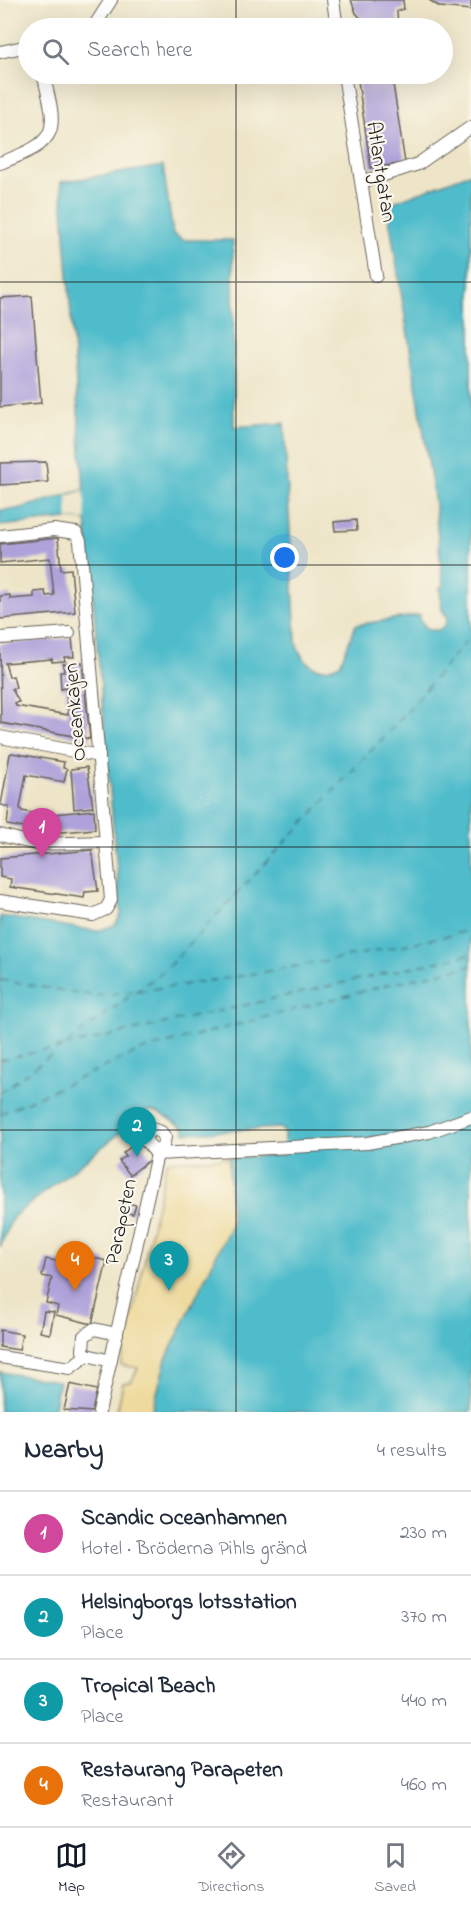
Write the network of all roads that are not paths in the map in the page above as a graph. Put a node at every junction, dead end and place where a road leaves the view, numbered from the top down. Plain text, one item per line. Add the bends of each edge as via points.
1 (111, 0) edge
2 (333, 0) edge
3 (99, 18) edge
4 (336, 18) edge
5 (18, 48) edge
6 (0, 51) edge
7 (46, 84) edge
8 (346, 84) edge
9 (471, 127) edge
10 (0, 163) edge
11 (362, 182) junction
12 (376, 276) dead end
13 (0, 536) edge
14 (69, 633) dead end
15 (0, 638) edge
16 (0, 737) edge
17 (95, 756) junction
18 (0, 836) edge
19 (101, 842) junction
20 (0, 901) edge
21 (471, 1117) edge
22 (117, 1334) junction
23 (87, 1355) junction
24 (0, 1357) edge
25 (111, 1361) junction
26 (99, 1412) edge

1 - 3 street
2 - 4 street
5 - 6 street
7 - 10 street via 53,114 50,132 38,147
8 - 11 street, Atlantgatan
9 - 11 street via 418,164
11 - 12 street, Atlantgatan
13 - 17 street, Oceankajen via 54,530 76,533 80,541
14 - 15 street
16 - 17 street
17 - 19 street, Oceankajen
18 - 19 street via 36,844
19 - 20 street, Oceankajen via 111,900 106,909 93,915
21 - 22 street, Parapeten via 429,1132 367,1143 157,1154
22 - 23 street via 88,1330 82,1347
22 - 25 street, Parapeten
23 - 24 street via 70,1368
23 - 25 street
25 - 26 street, Parapeten

